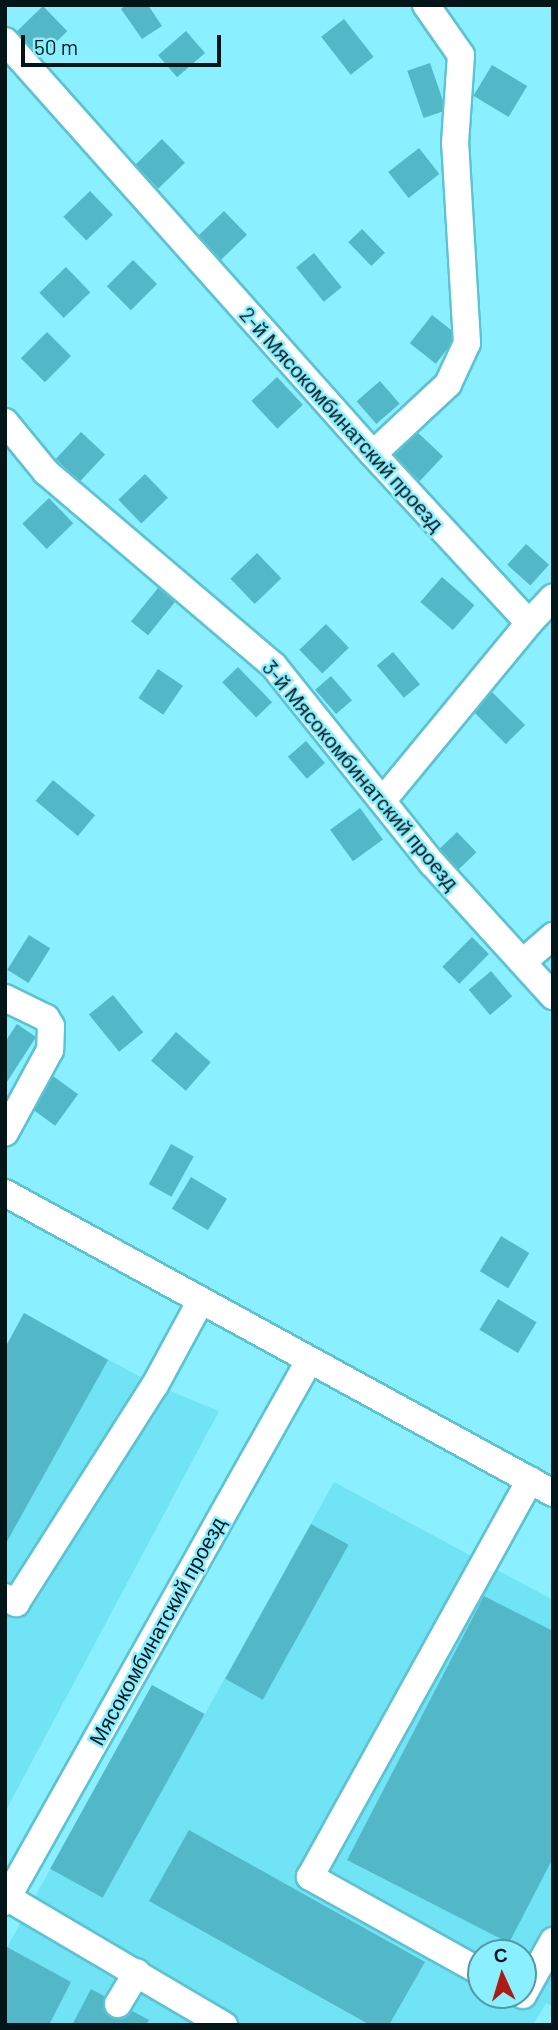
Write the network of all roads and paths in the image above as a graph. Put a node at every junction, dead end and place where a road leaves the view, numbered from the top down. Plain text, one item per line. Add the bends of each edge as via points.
1 (426, 5) edge
2 (5, 41) edge
3 (5, 422) edge
4 (373, 454) junction
5 (553, 597) edge
6 (529, 623) junction
7 (383, 800) junction
8 (553, 936) edge
9 (523, 962) junction
10 (553, 996) edge
11 (5, 998) edge
12 (5, 1133) edge
13 (5, 1193) edge
14 (200, 1303) junction
15 (309, 1361) junction
16 (530, 1480) junction
17 (553, 1493) edge
18 (5, 1597) edge
19 (6, 1900) edge
20 (553, 1941) edge
21 (467, 1964) edge
22 (537, 1969) edge
23 (137, 1972) junction
24 (118, 2004) dead end
25 (224, 2025) edge

1 - 4 street via 461,55 455,143 467,343 448,384
2 - 4 street, 2-й Мясокомбинатский проезд
3 - 7 street, 3-й Мясокомбинатский проезд via 46,472 274,666
4 - 6 street, 2-й Мясокомбинатский проезд
5 - 6 street
6 - 7 street
7 - 9 street, 3-й Мясокомбинатский проезд via 432,863
8 - 9 street
9 - 10 street, 3-й Мясокомбинатский проезд
11 - 12 street via 46,1018 51,1026 50,1050
13 - 14 street
14 - 15 street
14 - 18 street via 155,1385 16,1603
15 - 16 street
15 - 19 street, Мясокомбинатский проезд
16 - 17 street
16 - 21 street via 310,1877
19 - 23 street
20 - 22 street
23 - 24 street
23 - 25 street

